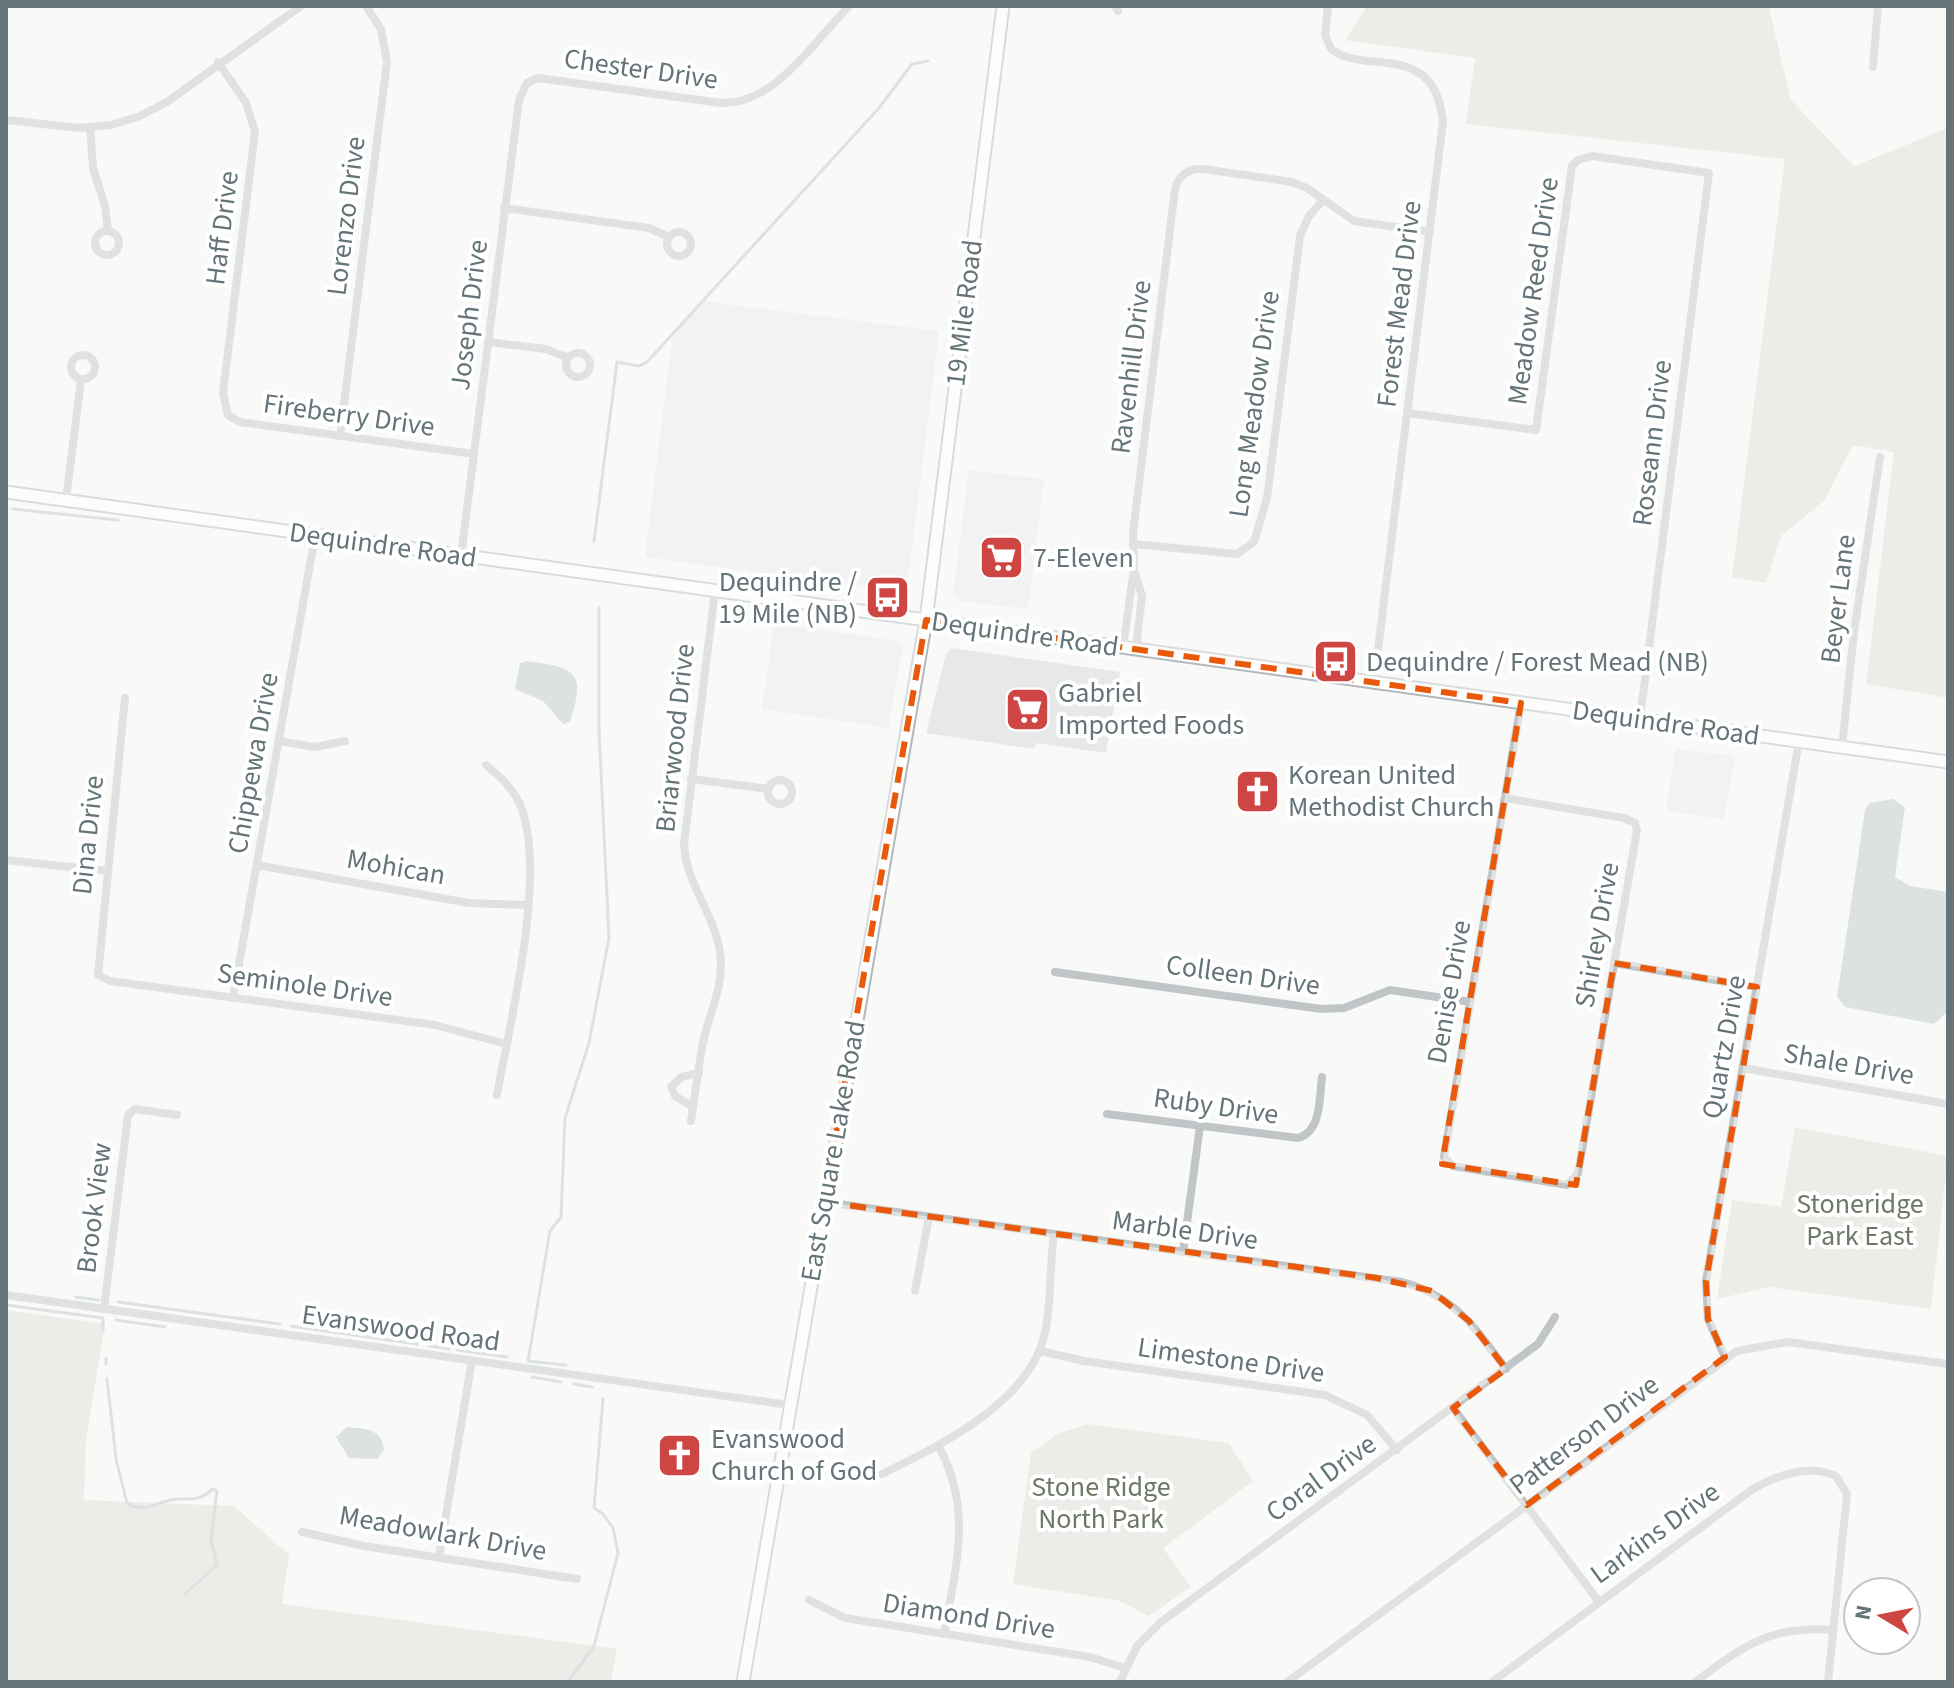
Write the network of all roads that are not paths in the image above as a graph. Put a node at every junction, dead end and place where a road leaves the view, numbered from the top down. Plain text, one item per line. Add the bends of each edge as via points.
1 (301, 6) edge
2 (366, 6) edge
3 (849, 6) edge
4 (1003, 6) edge
5 (1328, 6) edge
6 (1878, 6) edge
7 (218, 62) junction
8 (1873, 67) dead end
9 (527, 83) joint
10 (6, 120) edge
11 (90, 127) junction
12 (1709, 173) joint
13 (1323, 200) junction
14 (504, 208) junction
15 (108, 231) dead end
16 (1430, 232) junction
17 (669, 237) dead end
18 (488, 342) junction
19 (568, 358) dead end
20 (81, 380) dead end
21 (223, 409) joint
22 (1408, 413) junction
23 (340, 436) junction
24 (474, 454) junction
25 (1880, 457) dead end
26 (6, 492) edge
27 (66, 500) junction
28 (315, 536) junction
29 (1133, 544) junction
30 (461, 556) junction
31 (715, 591) junction
32 (926, 620) junction
33 (1129, 648) junction
34 (1374, 682) junction
35 (125, 698) dead end
36 (1521, 703) junction
37 (1640, 719) junction
38 (279, 741) junction
39 (345, 741) dead end
40 (1799, 741) junction
41 (1842, 747) junction
42 (1948, 762) edge
43 (486, 765) dead end
44 (691, 779) junction
45 (769, 789) dead end
46 (1505, 798) junction
47 (6, 860) edge
48 (257, 865) junction
49 (107, 871) junction
50 (528, 905) junction
51 (1614, 963) junction
52 (1055, 972) dead end
53 (98, 975) joint
54 (1757, 987) junction
55 (233, 998) junction
56 (1470, 1002) junction
57 (506, 1044) junction
58 (1743, 1068) junction
59 (699, 1073) junction
60 (1322, 1077) dead end
61 (497, 1095) dead end
62 (1948, 1104) edge
63 (693, 1107) junction
64 (1107, 1114) dead end
65 (177, 1115) dead end
66 (691, 1121) dead end
67 (1200, 1126) junction
68 (1571, 1183) joint
69 (824, 1202) junction
70 (929, 1217) junction
71 (1054, 1234) junction
72 (1183, 1252) junction
73 (915, 1291) dead end
74 (6, 1295) edge
75 (104, 1309) junction
76 (1555, 1317) dead end
77 (1040, 1351) junction
78 (1725, 1357) junction
79 (472, 1360) junction
80 (1948, 1364) edge
81 (1506, 1369) junction
82 (789, 1405) junction
83 (1453, 1408) junction
84 (939, 1447) junction
85 (1397, 1450) junction
86 (882, 1474) dead end
87 (1527, 1505) junction
88 (302, 1532) dead end
89 (439, 1557) junction
90 (577, 1579) dead end
91 (809, 1600) dead end
92 (1599, 1602) junction
93 (1833, 1630) junction
94 (944, 1634) junction
95 (1125, 1668) junction
96 (743, 1682) edge
97 (1120, 1682) edge
98 (1287, 1682) edge
99 (1492, 1682) edge
100 (1695, 1682) edge
101 (1828, 1682) edge

1 - 7 street
2 - 23 street, Lorenzo Drive via 381,29 387,62
3 - 9 street, Chester Drive via 772,86 749,100 721,103 544,78
4 - 32 main road, 19 Mile Road
5 - 16 street, Forest Mead Drive via 1325,35 1331,49 1405,66 1439,100 1443,134
6 - 8 street
7 - 11 street via 154,109 127,121
7 - 21 street, Haff Drive via 246,103 255,132
9 - 14 street, Joseph Drive via 519,100
10 - 11 street
11 - 15 street via 93,168
12 - 22 street, Meadow Reed Drive via 1592,156 1578,160 1569,174 1536,430
12 - 37 street, Roseann Drive
13 - 16 street via 1354,221
13 - 29 street, Long Meadow Drive via 1300,236 1267,498 1254,542 1237,554
13 - 29 street, Ravenhill Drive via 1292,182 1203,169 1185,173 1175,189
14 - 17 street via 649,228
14 - 18 street, Joseph Drive
16 - 22 street, Forest Mead Drive
18 - 19 street via 546,349
18 - 24 street, Joseph Drive
20 - 27 street
21 - 23 street, Fireberry Drive via 240,422
22 - 34 street, Forest Mead Drive
23 - 24 street, Fireberry Drive
24 - 30 street, Joseph Drive
25 - 41 street, Beyer Lane
26 - 27 main road, Dequindre Road
27 - 28 main road, Dequindre Road
28 - 30 main road, Dequindre Road
28 - 38 street, Chippewa Drive
29 - 33 street, Ravenhill Drive via 1142,596
30 - 31 main road, Dequindre Road
31 - 32 main road, Dequindre Road
31 - 44 street, Briarwood Drive
32 - 33 main road, Dequindre Road
32 - 69 main road, East Square Lake Road
33 - 34 main road, Dequindre Road
34 - 36 main road, Dequindre Road
35 - 49 street, Dina Drive
36 - 37 main road, Dequindre Road
36 - 46 street, Denise Drive
37 - 40 main road, Dequindre Road
38 - 39 street via 315,747
38 - 48 street, Chippewa Drive
40 - 41 main road, Dequindre Road
40 - 54 street, Quartz Drive
41 - 42 main road, Dequindre Road
43 - 50 street via 509,786 523,812
44 - 45 street
44 - 59 street, Briarwood Drive via 685,858 718,940 721,967
46 - 51 street, Shirley Drive via 1635,823
46 - 56 street, Denise Drive
47 - 49 street
48 - 50 street, Mohican via 469,903
48 - 55 street, Chippewa Drive
49 - 53 street, Dina Drive
50 - 57 street
51 - 54 street
51 - 68 street, Shirley Drive via 1578,1173
52 - 56 street, Colleen Drive via 1321,1009 1344,1008 1390,990
53 - 55 street, Seminole Drive
54 - 58 street, Quartz Drive
55 - 57 street, Seminole Drive via 435,1025
56 - 68 street, Denise Drive via 1444,1147 1446,1161 1495,1174
57 - 61 street
58 - 62 street, Shale Drive
58 - 78 street, Quartz Drive via 1706,1291 1711,1330
59 - 63 street, Briarwood Drive
59 - 63 street via 676,1079 671,1087
60 - 67 street, Ruby Drive via 1315,1124 1305,1136
63 - 66 street, Briarwood Drive
64 - 67 street, Ruby Drive
65 - 75 street, Brook View via 129,1112
67 - 72 street
69 - 70 street, Marble Drive
69 - 82 main road, East Square Lake Road
70 - 71 street, Marble Drive
70 - 73 street
71 - 72 street, Marble Drive
71 - 77 street
72 - 81 street, Marble Drive via 1377,1278 1432,1291 1469,1321
74 - 75 street, Evanswood Road
75 - 79 street, Evanswood Road
76 - 81 street, Coral Drive via 1538,1344
77 - 84 street via 1017,1386
77 - 85 street, Limestone Drive via 1325,1395 1367,1415
78 - 80 street, Patterson Drive via 1755,1345 1788,1342
78 - 87 street, Patterson Drive
79 - 82 street, Evanswood Road
79 - 89 street
81 - 83 street, Coral Drive
82 - 96 main road, East Square Lake Road
83 - 85 street, Coral Drive
83 - 87 street
84 - 86 street
84 - 94 street via 954,1477 961,1517
85 - 95 street, Coral Drive via 1161,1622 1137,1646
87 - 92 street
87 - 98 street, Patterson Drive
88 - 89 street, Meadowlark Drive
89 - 90 street, Meadowlark Drive
91 - 94 street, Diamond Drive via 845,1618
92 - 93 street, Larkins Drive via 1750,1491 1778,1477 1827,1472 1843,1482 1847,1499
92 - 99 street, Larkins Drive
93 - 100 street via 1798,1629 1764,1636
93 - 101 street
94 - 95 street, Diamond Drive via 1090,1657
95 - 97 street, Coral Drive

